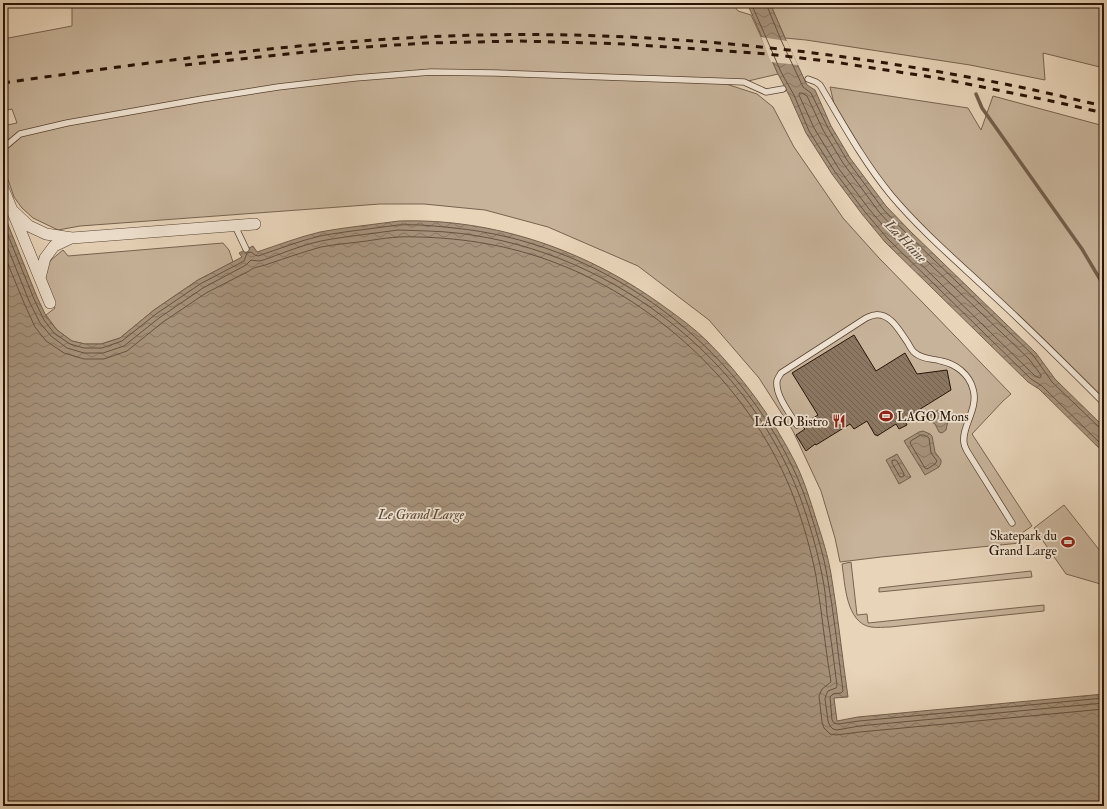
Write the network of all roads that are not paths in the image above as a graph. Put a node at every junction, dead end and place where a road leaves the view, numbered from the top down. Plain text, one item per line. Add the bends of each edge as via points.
1 (808, 79) dead end
2 (783, 90) dead end
3 (3, 145) edge
4 (3, 188) edge
5 (11, 209) junction
6 (255, 224) dead end
7 (235, 226) junction
8 (72, 238) junction
9 (246, 249) dead end
10 (40, 278) junction
11 (50, 303) dead end
12 (1104, 403) edge
13 (797, 425) dead end
14 (1012, 523) dead end

1 - 12 lane via 820,85 864,158 904,210
2 - 3 lane via 766,92 744,82 496,73 423,73 355,78 187,102 67,123 20,134 7,145
4 - 5 street
5 - 8 street via 28,226 46,234
5 - 10 street
6 - 7 street
7 - 8 street
7 - 9 lane
8 - 10 street via 54,246 45,258
10 - 11 street
13 - 14 lane via 782,402 778,390 776,381 781,373 866,318 884,316 892,321 914,352 923,358 951,364 969,379 974,391 974,400 964,442 967,451

